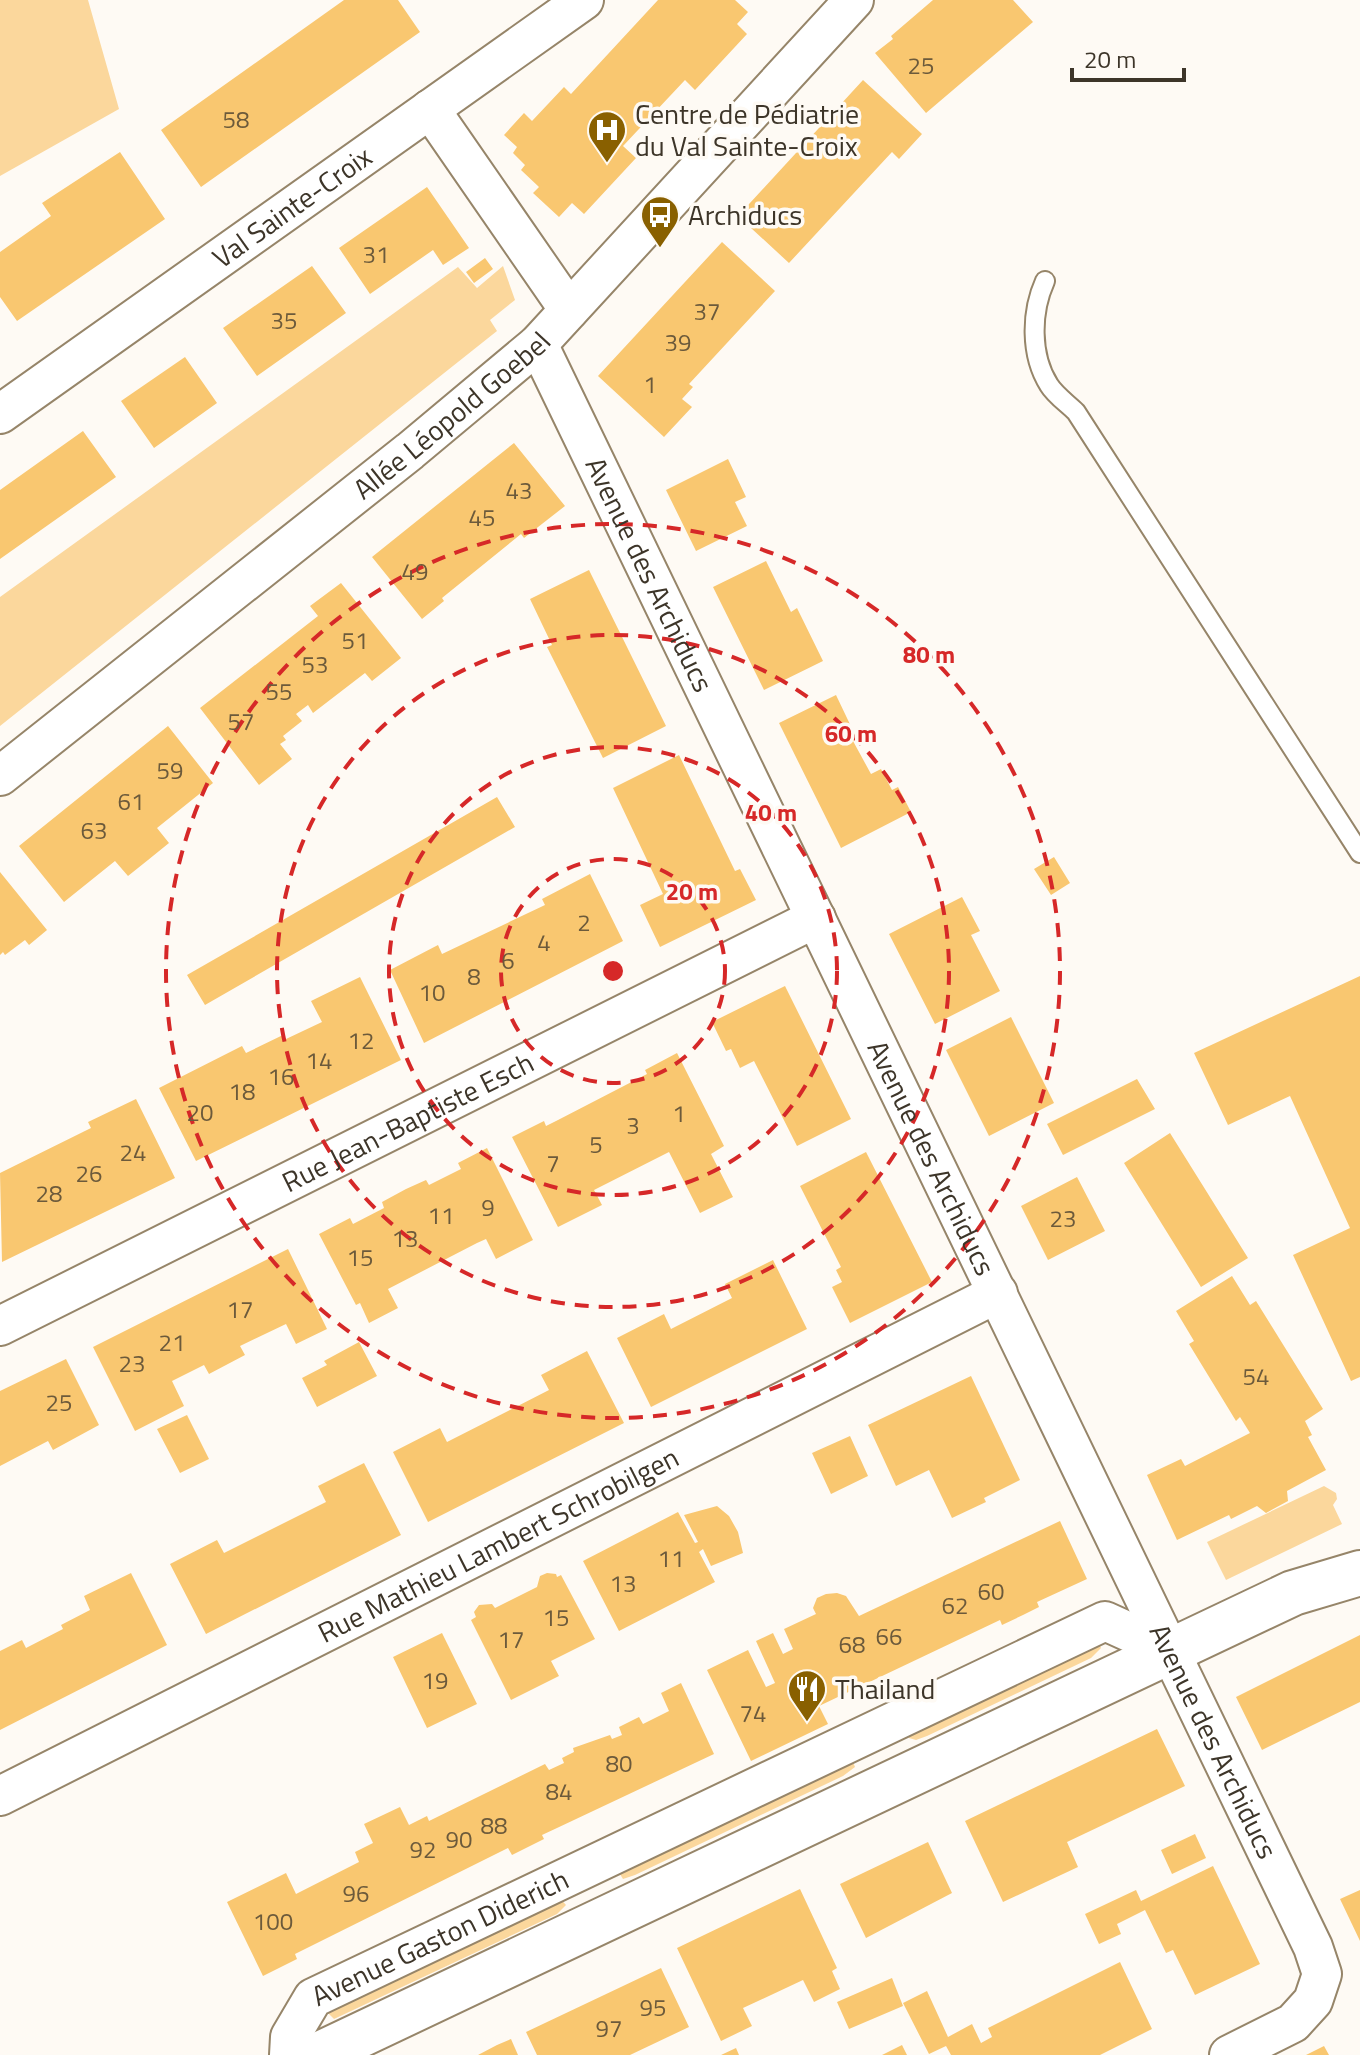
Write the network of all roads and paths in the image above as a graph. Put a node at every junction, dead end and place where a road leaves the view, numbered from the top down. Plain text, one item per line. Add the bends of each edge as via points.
1 (584, 0) edge
2 (854, 0) edge
3 (430, 109) junction
4 (1045, 281) dead end
5 (569, 310) junction
6 (538, 344) junction
7 (0, 414) edge
8 (0, 776) edge
9 (1360, 853) edge
10 (816, 918) junction
11 (998, 1293) junction
12 (0, 1326) edge
13 (1360, 1542) edge
14 (1360, 1573) edge
15 (1293, 1593) junction
16 (1171, 1651) junction
17 (867, 1733) junction
18 (891, 1783) junction
19 (0, 1796) edge
20 (580, 1871) junction
21 (605, 1919) junction
22 (289, 2055) edge
23 (318, 2055) edge
24 (1229, 2055) edge

1 - 3 street, Val Sainte-Croix
2 - 5 street, Allée Léopold Goebel
3 - 5 street
3 - 7 street, Val Sainte-Croix
4 - 9 lane via 1034,328 1039,362 1050,387 1076,412
5 - 6 street, Allée Léopold Goebel
6 - 8 street, Allée Léopold Goebel
6 - 10 street, Avenue des Archiducs
10 - 11 street, Avenue des Archiducs
10 - 12 street, Rue Jean-Baptiste Esch
11 - 16 street, Avenue des Archiducs
11 - 19 street, Rue Mathieu Lambert Schrobilgen
13 - 15 street, Avenue Gaston Diderich
14 - 15 street, Avenue Gaston Diderich
15 - 16 street, Avenue Gaston Diderich
16 - 17 street, Avenue Gaston Diderich via 1105,1621
16 - 18 street, Avenue Gaston Diderich
16 - 24 street, Avenue des Archiducs via 1322,1974 1313,2001 1293,2023
17 - 18 street
17 - 20 street, Avenue Gaston Diderich
18 - 21 street, Avenue Gaston Diderich
20 - 21 street, Avenue Gaston Diderich
20 - 22 street, Avenue Gaston Diderich via 313,1998 290,2037
21 - 23 street, Avenue Gaston Diderich

